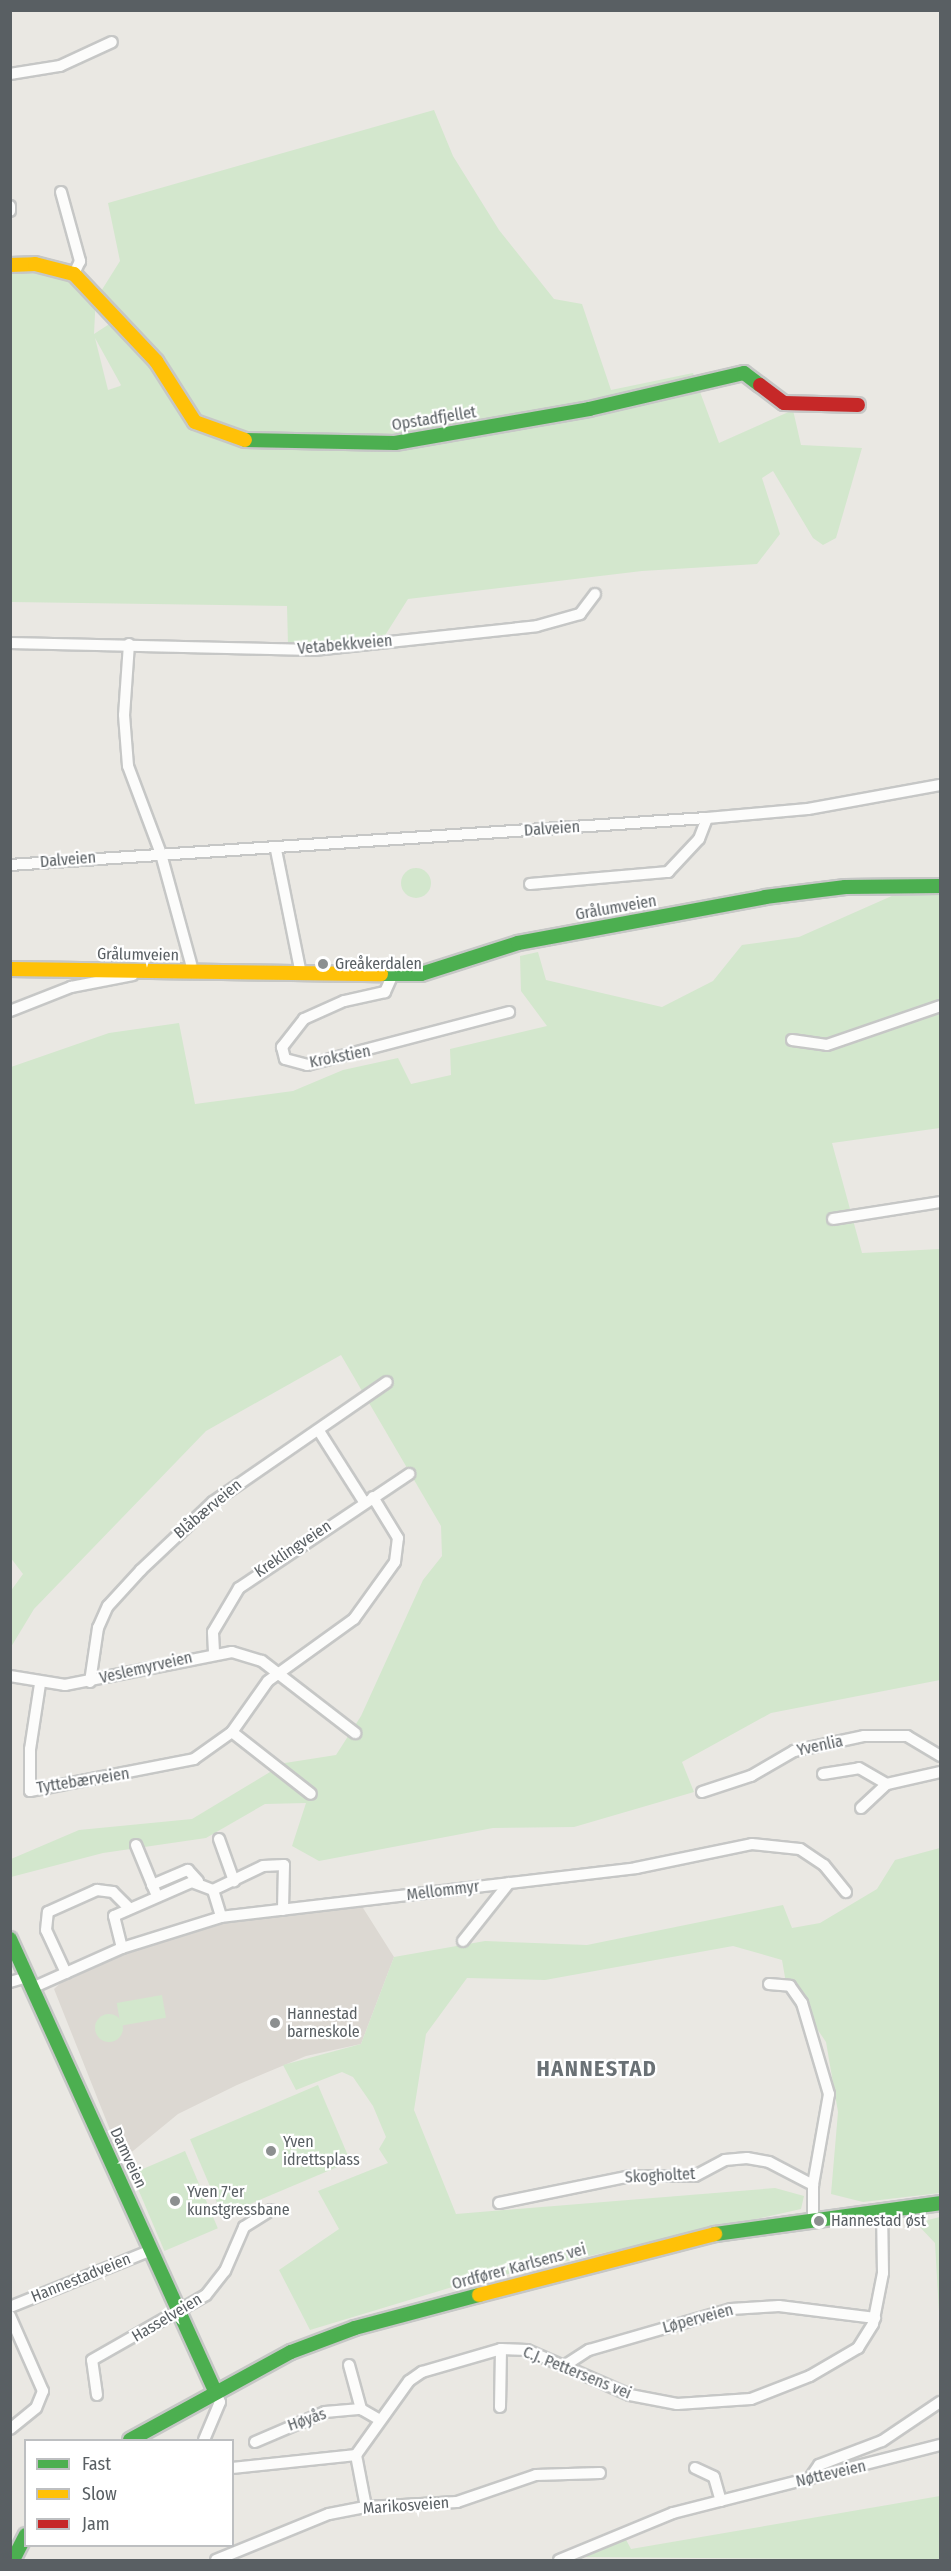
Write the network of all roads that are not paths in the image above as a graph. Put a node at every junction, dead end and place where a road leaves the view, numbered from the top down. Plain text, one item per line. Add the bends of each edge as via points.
1 (112, 42) dead end
2 (10, 74) edge
3 (61, 192) dead end
4 (10, 206) edge
5 (10, 211) edge
6 (10, 266) edge
7 (74, 274) junction
8 (858, 405) dead end
9 (595, 594) dead end
10 (10, 643) edge
11 (129, 644) junction
12 (940, 785) edge
13 (707, 818) junction
14 (276, 850) junction
15 (161, 854) junction
16 (10, 865) edge
17 (530, 884) dead end
18 (940, 886) edge
19 (191, 964) dead end
20 (10, 969) edge
21 (136, 972) junction
22 (301, 974) junction
23 (393, 974) junction
24 (940, 1006) edge
25 (10, 1011) edge
26 (509, 1012) dead end
27 (792, 1040) dead end
28 (940, 1202) edge
29 (833, 1219) dead end
30 (387, 1382) dead end
31 (319, 1431) junction
32 (409, 1474) dead end
33 (368, 1500) junction
34 (214, 1652) junction
35 (278, 1673) junction
36 (10, 1676) edge
37 (90, 1682) junction
38 (40, 1684) junction
39 (232, 1732) junction
40 (355, 1733) dead end
41 (940, 1756) edge
42 (940, 1772) edge
43 (823, 1774) dead end
44 (887, 1784) junction
45 (702, 1792) dead end
46 (311, 1794) dead end
47 (861, 1808) dead end
48 (219, 1839) dead end
49 (136, 1845) dead end
50 (234, 1881) junction
51 (509, 1883) junction
52 (154, 1890) junction
53 (213, 1890) junction
54 (846, 1892) dead end
55 (128, 1907) junction
56 (283, 1910) junction
57 (221, 1917) junction
58 (10, 1939) edge
59 (463, 1941) dead end
60 (122, 1948) junction
61 (66, 1973) junction
62 (10, 1982) edge
63 (29, 1982) junction
64 (770, 1983) dead end
65 (813, 2185) junction
66 (499, 2203) dead end
67 (940, 2203) edge
68 (271, 2210) dead end
69 (882, 2212) junction
70 (813, 2220) junction
71 (152, 2250) junction
72 (10, 2307) edge
73 (181, 2312) junction
74 (10, 2316) edge
75 (875, 2318) junction
76 (501, 2349) junction
77 (349, 2366) dead end
78 (564, 2366) junction
79 (215, 2391) junction
80 (98, 2395) dead end
81 (940, 2402) edge
82 (500, 2407) dead end
83 (361, 2409) junction
84 (380, 2420) junction
85 (10, 2429) edge
86 (132, 2439) edge
87 (204, 2439) edge
88 (255, 2442) dead end
89 (940, 2445) edge
90 (356, 2455) junction
91 (234, 2468) edge
92 (695, 2468) dead end
93 (600, 2473) dead end
94 (810, 2478) junction
95 (721, 2501) junction
96 (366, 2506) junction
97 (24, 2539) edge
98 (14, 2560) edge
99 (216, 2560) edge
100 (559, 2560) edge

1 - 2 street via 60,66
3 - 7 street via 80,261
4 - 5 street
6 - 7 street via 53,266
7 - 8 street, Opstadfjellet via 156,361 195,422 246,441 395,443 590,409 744,373 784,403
9 - 11 street, Vetabekkveien via 588,608 568,619 314,650
10 - 11 street, Vetabekkveien
11 - 15 street via 124,715 128,766
12 - 13 street, Dalveien via 808,809
13 - 14 street, Dalveien
13 - 17 street via 699,839 668,872
14 - 15 street, Dalveien
14 - 22 street
15 - 16 street, Dalveien
15 - 19 street
18 - 23 street, Grålumveien via 795,891 518,943 438,971
20 - 21 street, Grålumveien
21 - 22 street, Grålumveien
21 - 25 street via 71,987
22 - 23 street, Grålumveien
23 - 26 street, Krokstien via 386,992 344,1001 304,1019 282,1047 285,1059 307,1065
24 - 27 street via 827,1045
28 - 29 street
30 - 31 street, Blåbærveien
31 - 33 street, Tyttebærveien
31 - 37 street, Blåbærveien via 213,1502 108,1606 98,1628
32 - 33 street, Kreklingveien
33 - 34 street, Kreklingveien via 239,1588 213,1632
33 - 35 street, Tyttebærveien via 398,1538 394,1562 354,1619
34 - 35 street, Veslemyrveien via 248,1655
34 - 37 street, Veslemyrveien
35 - 39 street, Tyttebærveien
35 - 40 street
36 - 38 street, Veslemyrveien
37 - 38 street, Veslemyrveien
38 - 39 street, Tyttebærveien via 30,1749 30,1791 194,1759
39 - 46 street
41 - 45 street, Yvenlia via 907,1737 864,1736 794,1751 751,1776
42 - 44 street
43 - 44 street, Yvenlia via 859,1768
44 - 47 street
48 - 50 street
49 - 52 street
50 - 53 street
50 - 56 street via 262,1866 284,1865
51 - 54 street, Mellommyr via 666,1864 768,1842 800,1849 824,1865
51 - 56 street, Mellommyr
51 - 59 street
52 - 53 street via 188,1870
52 - 55 street
53 - 57 street
55 - 60 street via 112,1921
55 - 61 street via 113,1892 97,1890 48,1912 46,1930
56 - 57 street, Mellommyr
57 - 60 street, Mellommyr
58 - 63 street, Damveien
60 - 61 street, Mellommyr
61 - 63 street, Mellommyr
62 - 63 street, Mellommyr
63 - 71 street, Damveien
64 - 65 street via 790,1986 802,2003 829,2094
65 - 66 street, Skogholtet via 769,2162 747,2158 725,2160 695,2176 630,2176
65 - 70 street
67 - 69 street, Ordfører Karlsens vei
68 - 73 street, Hasselveien via 244,2227 216,2287
69 - 70 street, Ordfører Karlsens vei
69 - 75 street, C.J. Pettersens vei via 885,2251
70 - 79 street, Ordfører Karlsens vei via 667,2245 356,2328 313,2341
71 - 72 street, Hannestadveien
71 - 73 street, Damveien
73 - 79 street, Damveien
73 - 80 street, Hasselveien via 92,2360
74 - 85 street via 43,2391 36,2408
75 - 78 street, Løperveien via 779,2306 731,2309 589,2350
75 - 78 street, C.J. Pettersens vei via 866,2339 846,2356 781,2388 723,2404 657,2402
76 - 78 street, C.J. Pettersens vei via 527,2350
76 - 82 street, C.J. Pettersens vei
76 - 84 street, C.J. Pettersens vei via 422,2372
77 - 83 street
79 - 86 street, Ordfører Karlsens vei
79 - 87 street via 220,2402
81 - 94 street via 882,2441 819,2465
83 - 84 street
83 - 88 street, Høyås via 325,2412
84 - 90 street, C.J. Pettersens vei
89 - 94 street, Nøtteveien
90 - 91 street
90 - 96 street
92 - 95 street via 714,2477
93 - 96 street, Marikosveien via 536,2475 458,2502
94 - 95 street, Nøtteveien
95 - 100 street, Nøtteveien via 622,2531
96 - 99 street, Marikosveien via 329,2514
97 - 98 street

